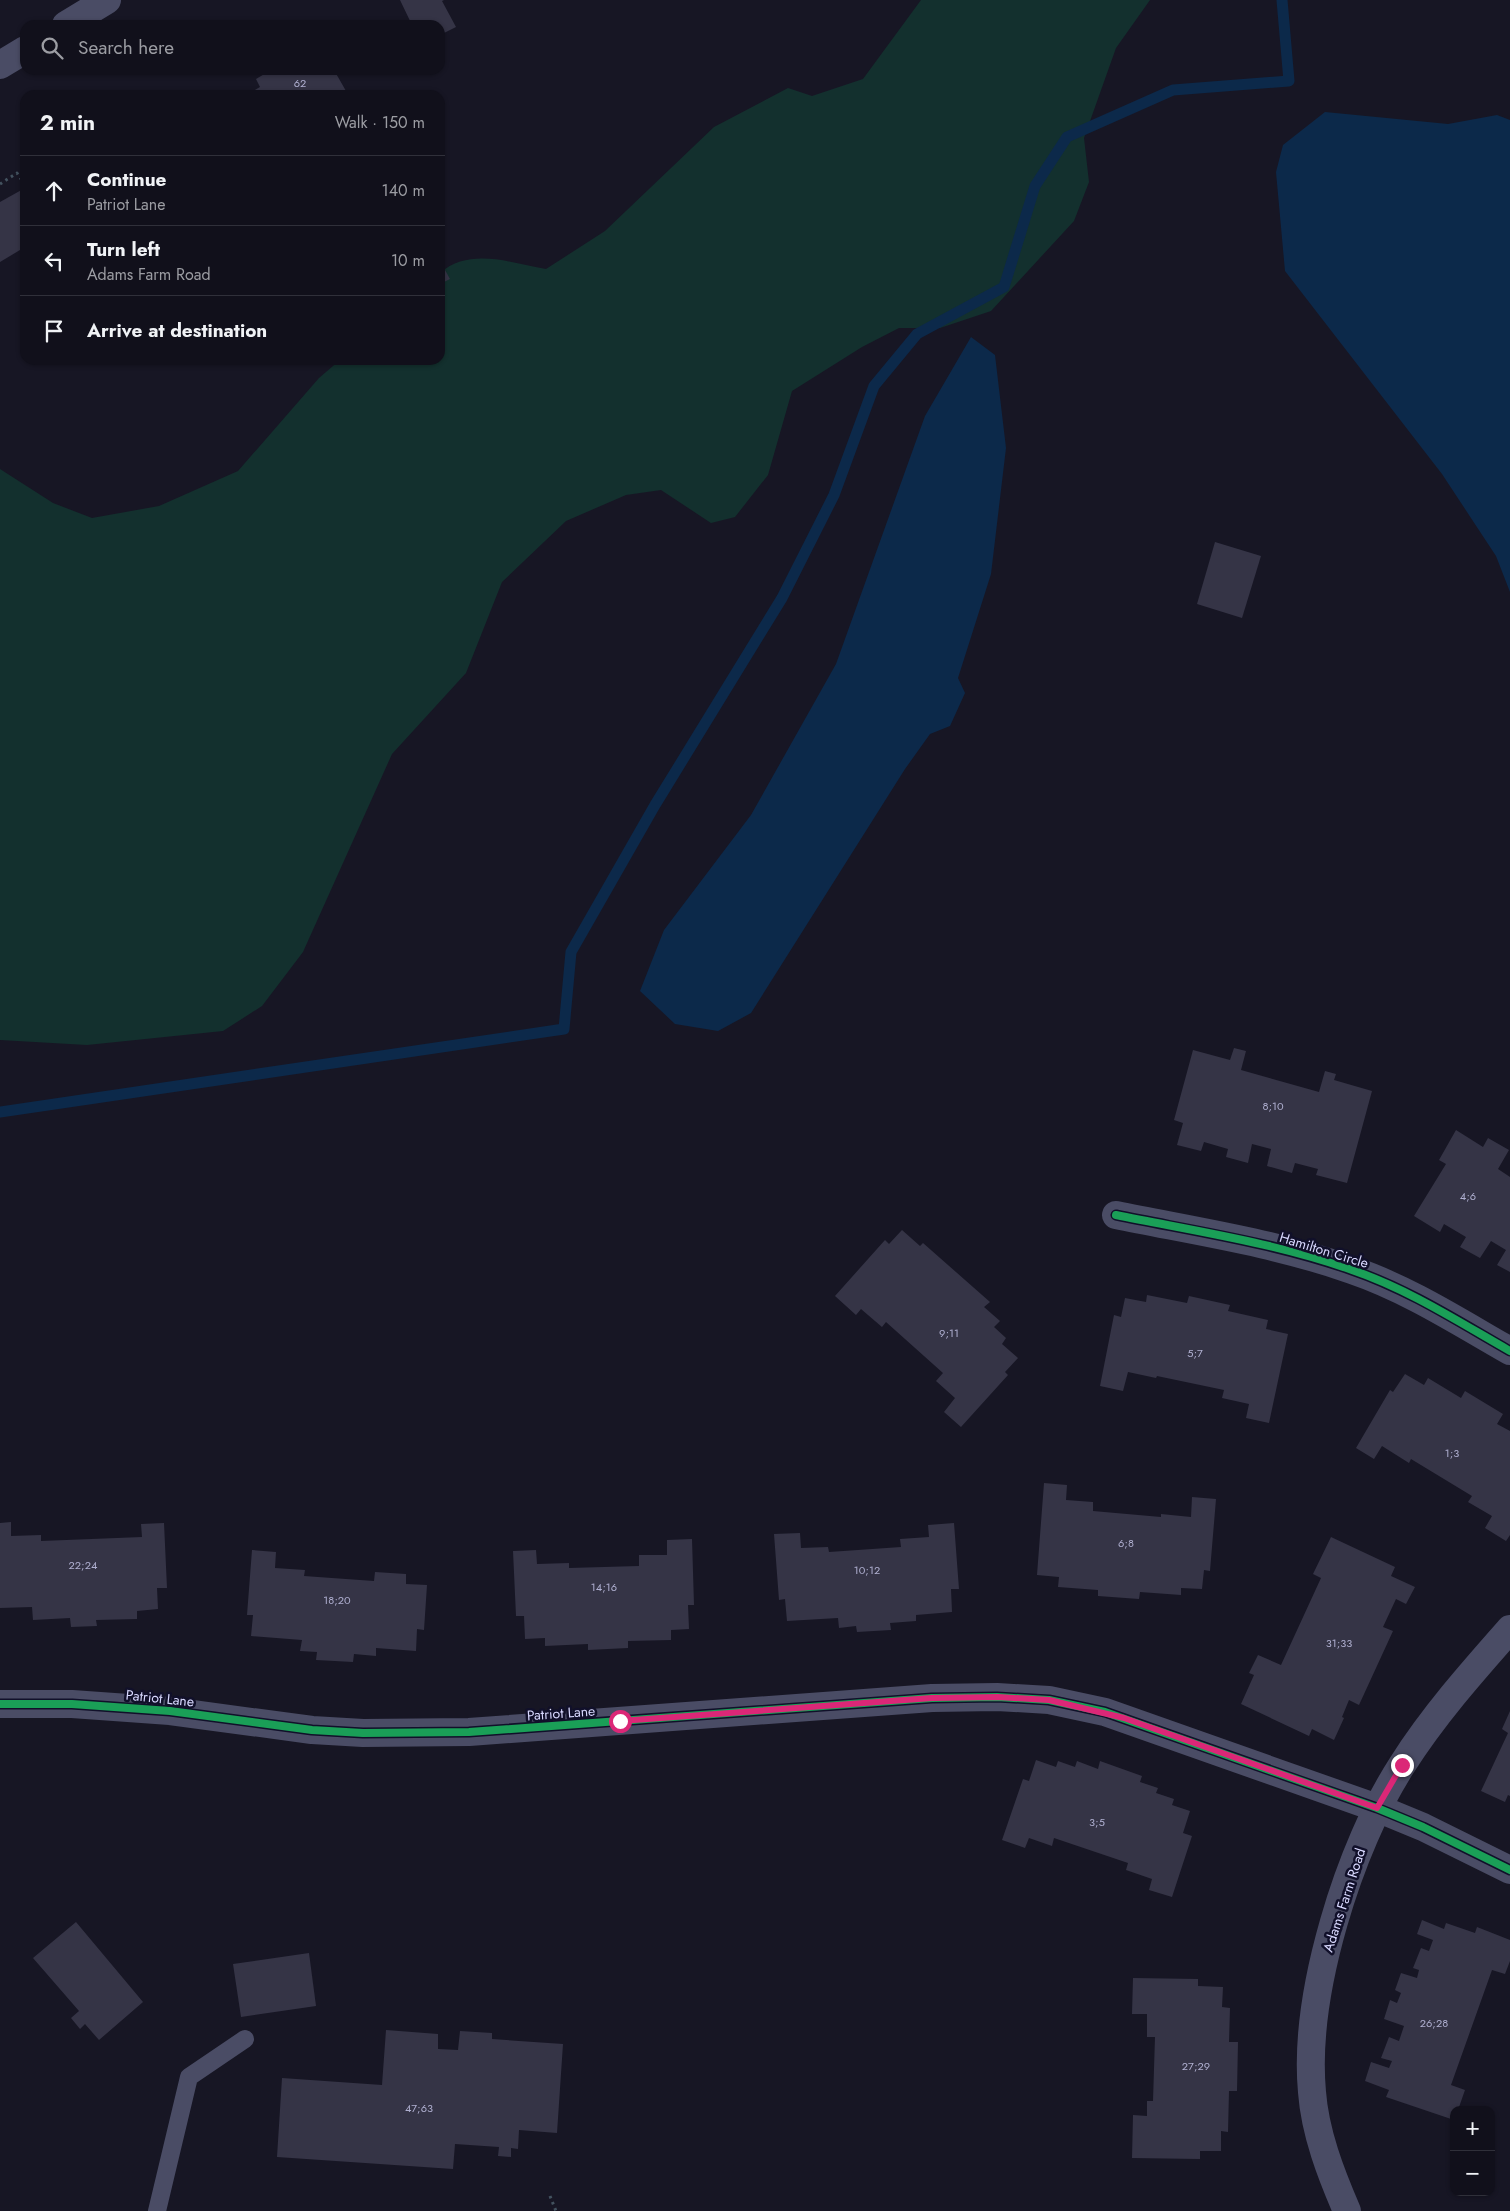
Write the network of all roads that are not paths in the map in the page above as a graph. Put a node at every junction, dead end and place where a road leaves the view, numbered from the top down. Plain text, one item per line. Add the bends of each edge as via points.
1 (107, 0) edge
2 (74, 20) edge
3 (20, 53) edge
4 (0, 66) edge
5 (1116, 1215) dead end
6 (1510, 1351) edge
7 (1510, 1629) edge
8 (0, 1704) edge
9 (1377, 1808) junction
10 (1510, 1870) edge
11 (245, 2039) dead end
12 (157, 2211) edge
13 (1347, 2211) edge

1 - 2 street
3 - 4 street
5 - 6 street, Hamilton Circle via 1298,1253 1353,1270 1403,1291
7 - 9 street, Adams Farm Road via 1434,1720
8 - 9 street, Patriot Lane via 72,1704 170,1711 312,1730 363,1733 469,1732 932,1698 1049,1700 1124,1718
9 - 10 street, Patriot Lane via 1424,1827
9 - 13 street, Adams Farm Road via 1349,1876 1323,1965 1312,2055 1317,2129
11 - 12 lane via 188,2077

